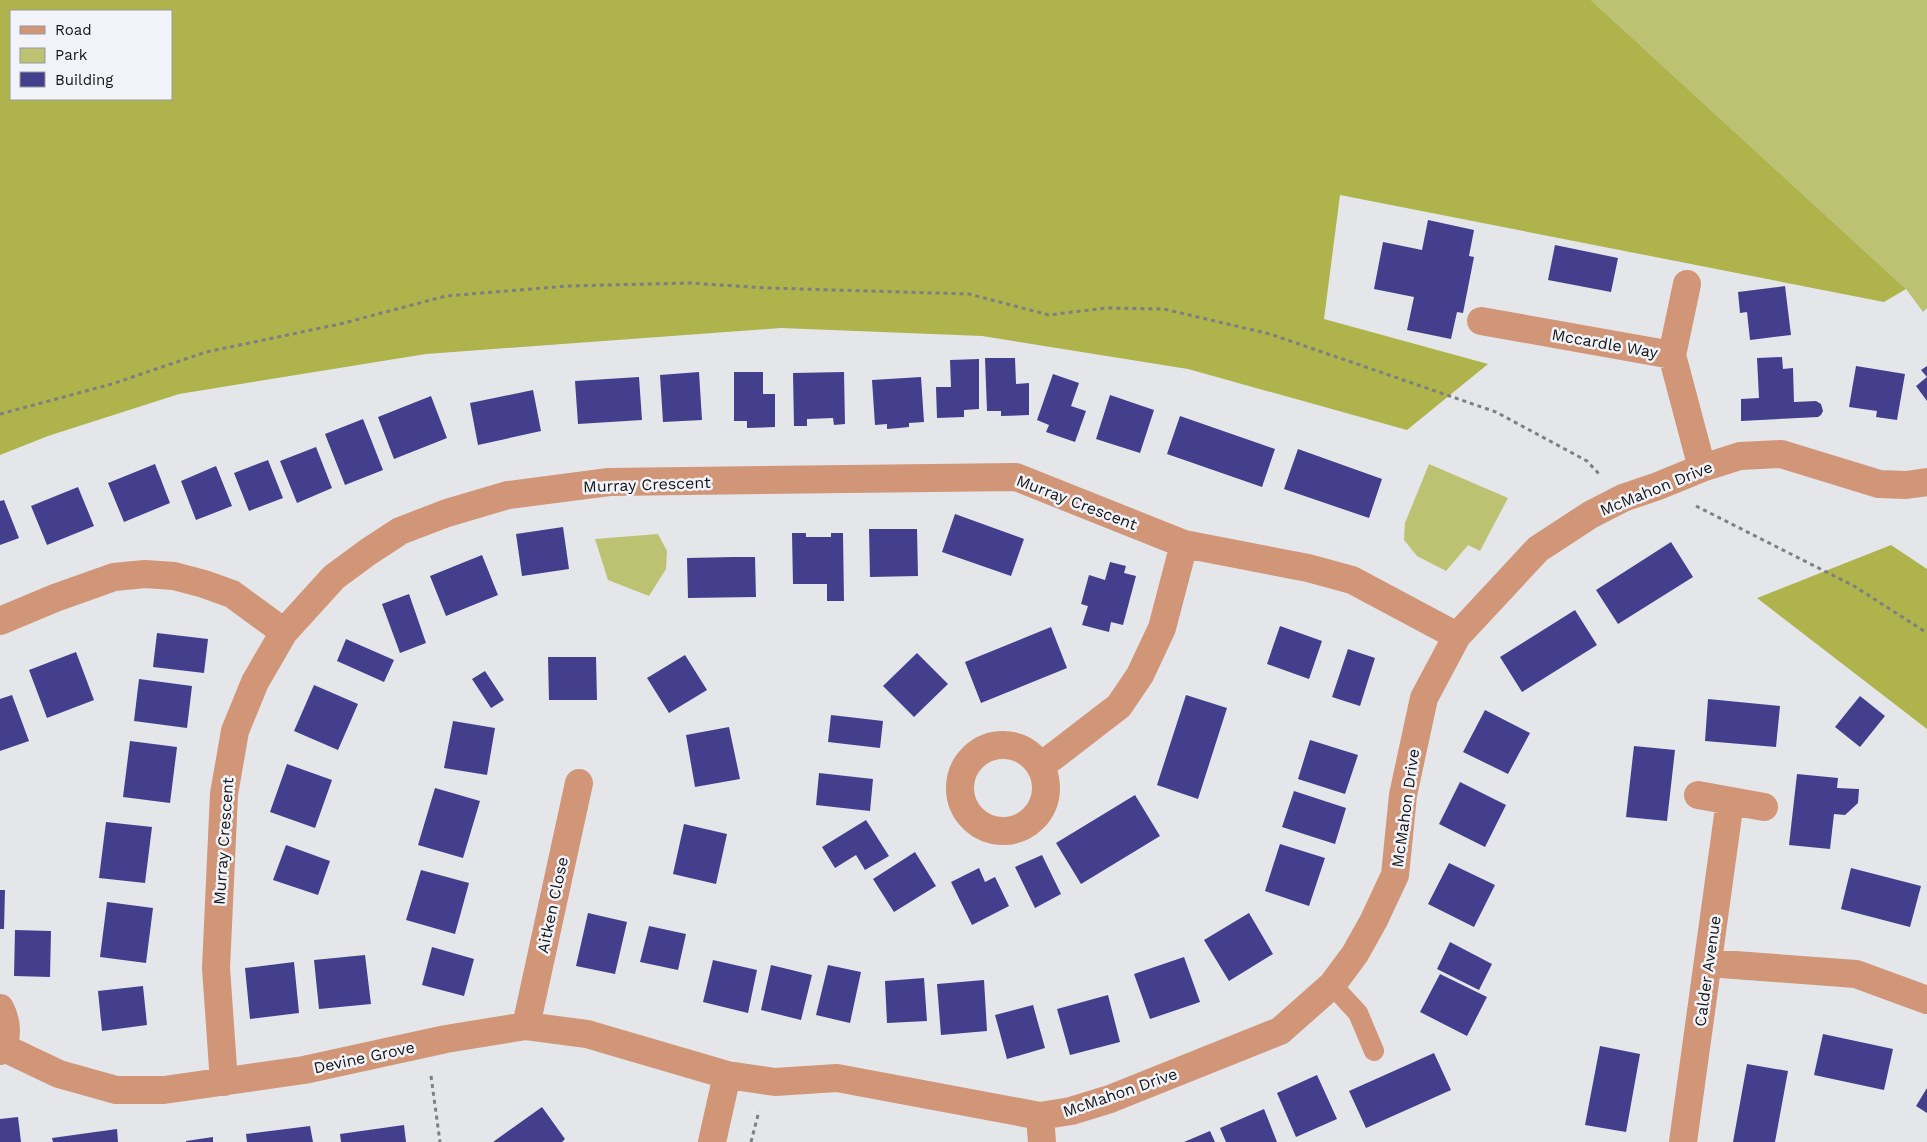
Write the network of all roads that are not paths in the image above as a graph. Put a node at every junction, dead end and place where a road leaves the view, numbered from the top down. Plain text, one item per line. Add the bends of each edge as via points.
1 (1687, 284) dead end
2 (1481, 321) dead end
3 (1672, 356) junction
4 (1702, 468) junction
5 (1927, 482) edge
6 (1184, 544) junction
7 (0, 621) edge
8 (284, 632) junction
9 (1457, 636) junction
10 (1041, 766) dead end
11 (579, 783) dead end
12 (1698, 795) dead end
13 (1730, 801) junction
14 (1764, 807) dead end
15 (1708, 963) junction
16 (1332, 985) junction
17 (1927, 1000) edge
18 (0, 1008) edge
19 (526, 1026) junction
20 (1, 1049) edge
21 (1374, 1052) dead end
22 (727, 1075) junction
23 (224, 1082) junction
24 (1041, 1129) edge
25 (712, 1142) edge
26 (1683, 1142) edge

1 - 3 street
2 - 3 street, Mccardle Way
3 - 4 street, Mccardle Way
4 - 5 street, McMahon Drive via 1740,456 1780,454 1879,484
4 - 9 street, McMahon Drive via 1622,498 1538,549
6 - 8 street, Murray Crescent via 1016,477 609,482 508,495 400,531 334,577
6 - 9 street, Murray Crescent via 1308,568 1352,580
6 - 10 street via 1162,628 1140,674 1119,706
7 - 8 street via 114,577 145,574 181,578 232,594
8 - 23 street, Murray Crescent via 255,682 235,731 224,794 216,968
9 - 16 street, McMahon Drive via 1424,698 1404,794 1395,875 1355,954
11 - 19 street, Aitken Close
12 - 13 street
13 - 14 street
13 - 15 street, Calder Avenue
15 - 17 street via 1856,974
15 - 26 street, Calder Avenue
16 - 21 lane via 1358,1013
16 - 24 street, McMahon Drive via 1280,1030 1110,1099 1070,1111
18 - 20 street, Devine Grove via 6,1022
19 - 22 street, Devine Grove via 588,1034
19 - 23 street, Devine Grove via 427,1043 304,1070
20 - 23 street, Devine Grove via 59,1074 116,1090 164,1090
22 - 24 street, McMahon Drive via 774,1082 837,1078
22 - 25 street

